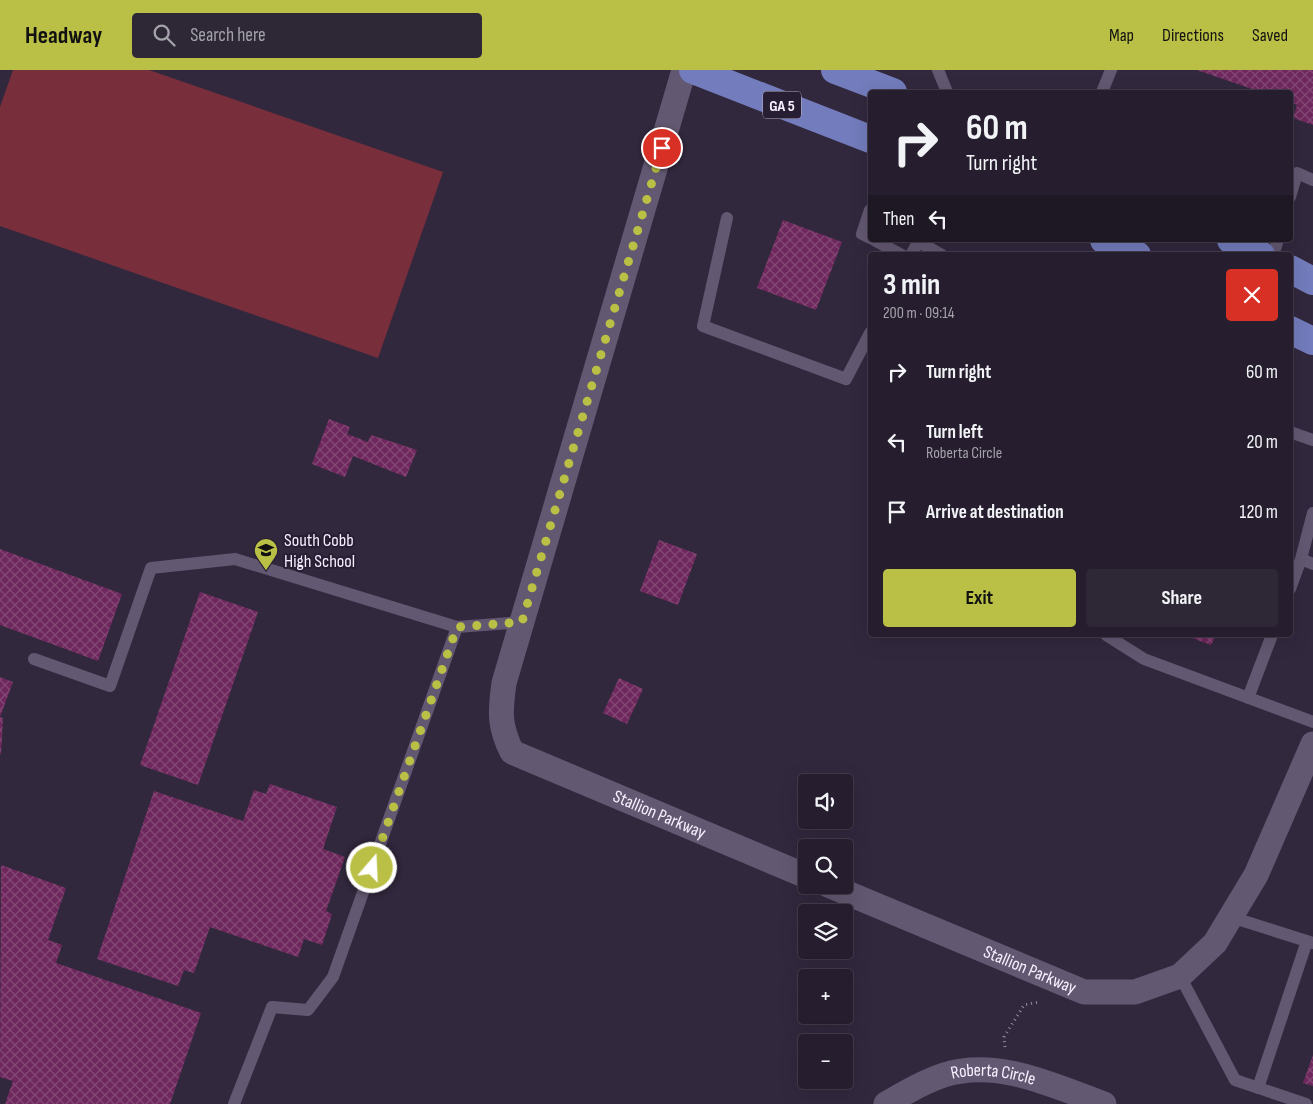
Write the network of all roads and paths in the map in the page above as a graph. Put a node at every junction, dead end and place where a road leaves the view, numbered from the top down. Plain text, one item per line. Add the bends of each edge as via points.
1 (684, 70) edge
2 (694, 70) edge
3 (835, 70) edge
4 (938, 70) edge
5 (1111, 70) edge
6 (888, 90) edge
7 (946, 90) edge
8 (1103, 90) edge
9 (868, 138) edge
10 (1293, 172) edge
11 (1313, 180) edge
12 (868, 216) edge
13 (727, 218) dead end
14 (868, 237) edge
15 (878, 242) edge
16 (921, 242) edge
17 (1108, 242) edge
18 (1236, 242) edge
19 (896, 252) edge
20 (937, 252) edge
21 (1130, 252) edge
22 (1256, 252) edge
23 (1293, 271) edge
24 (1313, 281) edge
25 (1293, 331) edge
26 (868, 337) edge
27 (1313, 341) edge
28 (1293, 433) edge
29 (1313, 440) edge
30 (1313, 513) edge
31 (1307, 562) edge
32 (1293, 584) edge
33 (522, 622) junction
34 (457, 627) junction
35 (1109, 637) edge
36 (1271, 637) edge
37 (34, 659) dead end
38 (1248, 698) junction
39 (1313, 722) edge
40 (1313, 744) edge
41 (798, 873) edge
42 (850, 894) edge
43 (1231, 917) junction
44 (1310, 942) edge
45 (1180, 976) junction
46 (1070, 986) junction
47 (1016, 1074) junction
48 (1258, 1088) junction
49 (234, 1104) edge
50 (886, 1104) edge
51 (1104, 1104) edge
52 (1306, 1104) edge

1 - 33 street
2 - 9 main road, GA 5
3 - 6 main road
4 - 7 lane
5 - 8 lane
10 - 11 lane
12 - 14 lane via 862,234
13 - 26 lane via 703,326 846,378
15 - 19 lane
16 - 20 lane
17 - 21 main road
18 - 22 main road
23 - 24 main road
25 - 27 main road
28 - 29 lane
30 - 31 lane
31 - 32 lane
33 - 34 lane
33 - 41 street, Stallion Parkway via 504,683 500,716 504,736 512,752
34 - 37 lane via 235,559 150,568 110,686
34 - 49 lane via 334,977 308,1010 272,1007
35 - 38 lane via 1144,659
36 - 38 lane
38 - 39 lane
40 - 43 street, Stallion Parkway via 1256,875
42 - 46 street, Stallion Parkway
43 - 44 lane
43 - 45 street, Stallion Parkway via 1215,943
44 - 48 lane
45 - 46 street, Stallion Parkway via 1134,992 1084,992
45 - 48 lane via 1235,1080
46 - 47 path via 1050,1000 1024,1005 1013,1020 1004,1037
47 - 50 street, Roberta Circle via 1001,1070 946,1074 915,1086
47 - 51 street, Roberta Circle
48 - 52 lane

